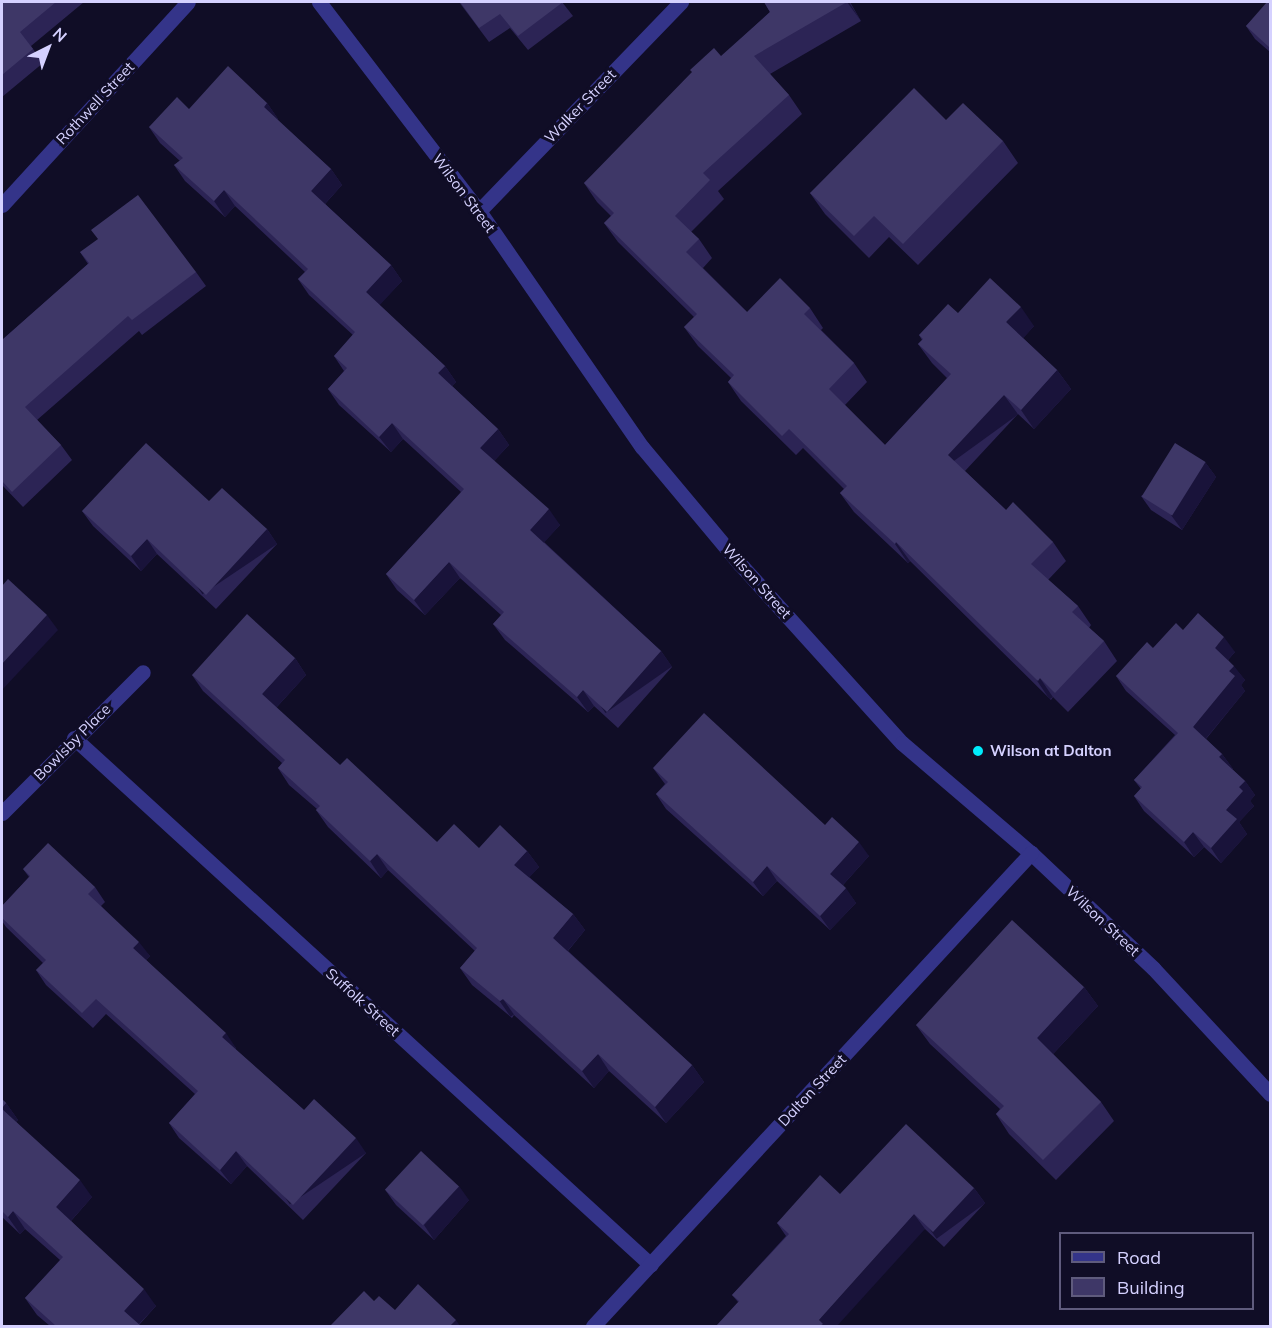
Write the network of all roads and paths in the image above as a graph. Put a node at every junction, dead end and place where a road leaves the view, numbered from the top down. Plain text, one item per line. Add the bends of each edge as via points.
1 (188, 2) edge
2 (319, 2) edge
3 (681, 2) edge
4 (2, 205) edge
5 (479, 211) junction
6 (143, 672) dead end
7 (74, 738) junction
8 (2, 813) edge
9 (1030, 853) junction
10 (1270, 1094) edge
11 (651, 1265) junction
12 (593, 1326) edge

1 - 4 street, Rothwell Street
2 - 5 street, Wilson Street
3 - 5 street, Walker Street
5 - 9 street, Wilson Street via 642,447 740,564 902,743
6 - 7 street, Bowlsby Place
7 - 8 street, Bowlsby Place
7 - 11 street, Suffolk Street
9 - 10 street, Wilson Street via 1153,968
9 - 11 street, Dalton Street
11 - 12 street, Dalton Street

